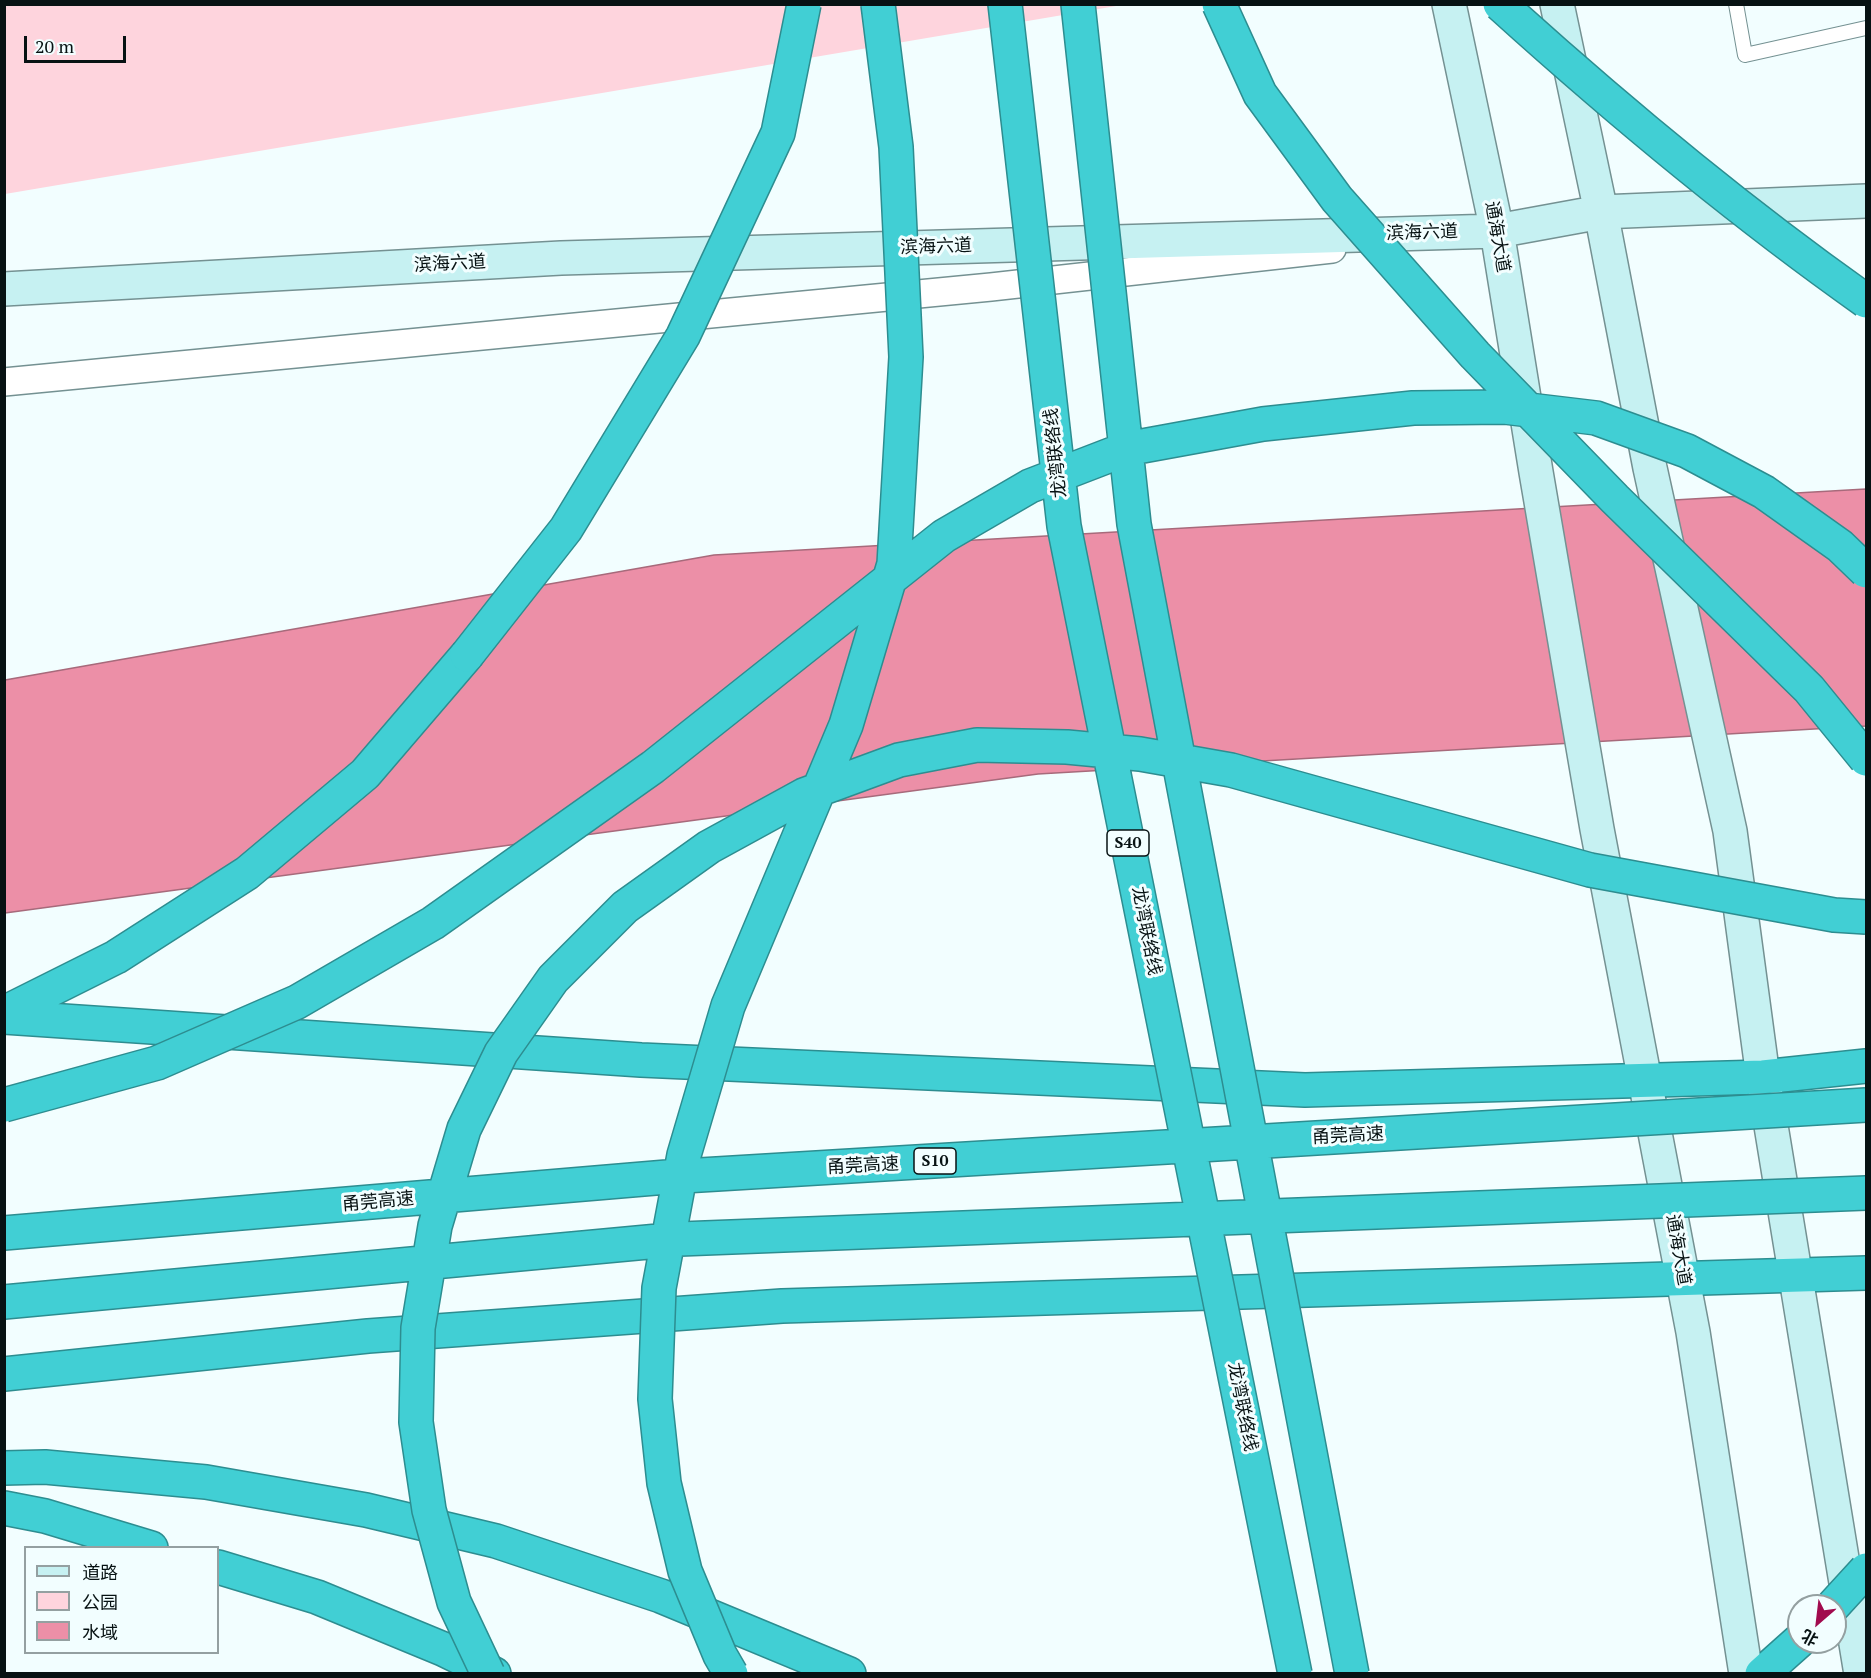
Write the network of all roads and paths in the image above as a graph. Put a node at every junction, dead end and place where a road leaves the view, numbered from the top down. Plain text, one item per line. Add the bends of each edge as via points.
1 (804, 4) edge
2 (878, 4) edge
3 (1005, 4) edge
4 (1078, 4) edge
5 (1219, 4) edge
6 (1449, 4) edge
7 (1500, 4) edge
8 (1557, 4) edge
9 (1736, 4) edge
10 (1866, 28) edge
11 (1866, 201) edge
12 (1601, 212) junction
13 (1497, 231) junction
14 (4, 289) edge
15 (1866, 301) edge
16 (4, 382) edge
17 (1866, 571) edge
18 (1866, 759) edge
19 (1866, 917) edge
20 (4, 1015) edge
21 (1866, 1066) edge
22 (1762, 1077) junction
23 (1647, 1081) junction
24 (4, 1105) edge
25 (1866, 1105) edge
26 (1866, 1193) edge
27 (4, 1233) edge
28 (1866, 1273) edge
29 (1795, 1275) junction
30 (1683, 1278) junction
31 (4, 1302) edge
32 (4, 1374) edge
33 (4, 1468) edge
34 (4, 1508) edge
35 (144, 1546) edge
36 (219, 1567) edge
37 (1866, 1570) edge
38 (1844, 1594) edge
39 (1787, 1652) edge
40 (488, 1674) edge
41 (494, 1674) edge
42 (732, 1674) edge
43 (849, 1674) edge
44 (1295, 1674) edge
45 (1352, 1674) edge
46 (1746, 1674) edge
47 (1762, 1674) edge
48 (1861, 1674) edge

1 - 20 highway, bridge via 778,133 683,336 566,528 467,655 365,774 247,873 116,957
2 - 42 highway, bridge via 896,147 906,357 894,564 846,725 728,1006 684,1155 659,1288 655,1400 664,1482 685,1571 720,1655
3 - 44 highway, 龙湾联络线 / S40, bridge via 1064,526
4 - 45 highway, bridge via 1134,524
5 - 18 highway, bridge via 1260,94 1337,199 1475,355 1809,689
6 - 13 main road, 通海大道
7 - 15 highway, bridge via 1708,180
8 - 12 main road
9 - 10 lane via 1745,55
11 - 12 main road, 滨海六道
12 - 13 main road, 滨海六道
12 - 22 main road, bridge via 1650,468 1730,831
13 - 14 main road, 滨海六道 via 561,258
13 - 16 street via 991,288
13 - 23 main road, 通海大道 via 1598,829
17 - 24 highway, bridge via 1840,546 1764,492 1687,451 1596,418 1504,407 1413,408 1263,424 1126,448 1030,486 944,536 652,766 433,923 297,1002 157,1063
19 - 40 highway, bridge via 1834,915 1590,870 1231,770 1140,754 1067,747 977,745 899,760 804,795 709,847 625,907 553,980 501,1053 464,1129 435,1226 418,1328 416,1422 429,1510 454,1602
20 - 23 highway via 641,1060 1305,1090
21 - 22 highway
22 - 23 highway
22 - 29 main road
23 - 30 main road, 通海大道
25 - 27 highway, 甬莞高速 / S10, bridge via 668,1178
26 - 31 highway, bridge via 680,1239
28 - 29 highway
29 - 30 highway
29 - 48 main road
30 - 32 highway via 782,1305 368,1336
30 - 46 main road, 通海大道
33 - 43 highway, bridge via 45,1467 206,1482 366,1510 485,1538 661,1596
34 - 35 highway
36 - 41 highway via 317,1597 443,1648
37 - 38 highway, bridge
39 - 47 highway

